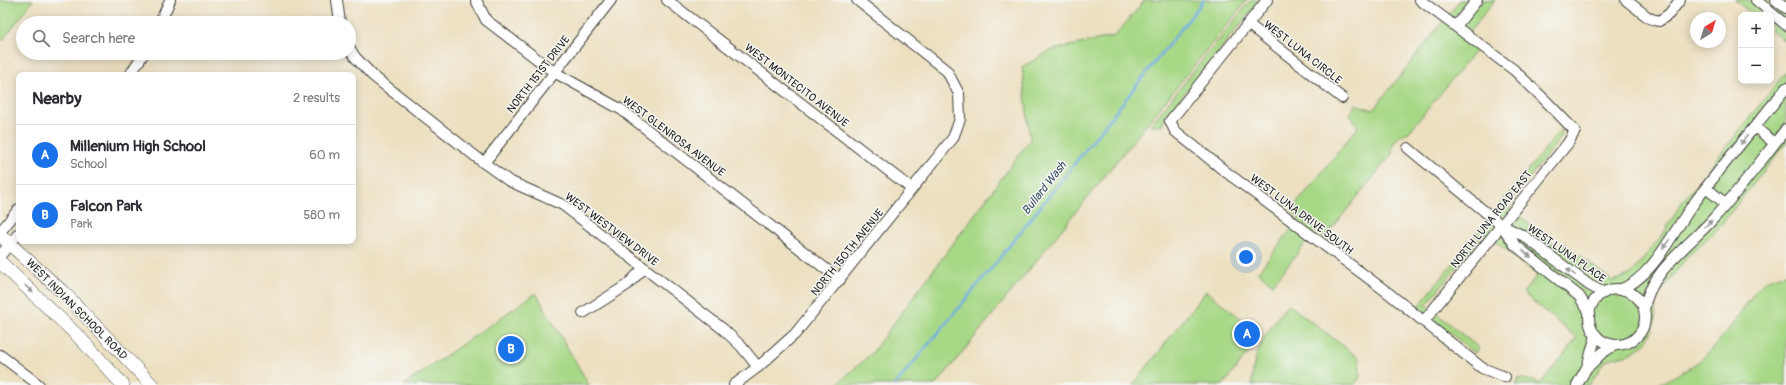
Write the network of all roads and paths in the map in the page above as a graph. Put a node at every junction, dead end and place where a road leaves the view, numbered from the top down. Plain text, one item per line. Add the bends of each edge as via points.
1 (170, 0) edge
2 (337, 0) edge
3 (476, 0) edge
4 (611, 0) edge
5 (667, 0) edge
6 (857, 0) edge
7 (1267, 0) edge
8 (1420, 0) edge
9 (1477, 0) edge
10 (1626, 0) edge
11 (1680, 0) edge
12 (1756, 0) edge
13 (1776, 0) edge
14 (1786, 8) edge
15 (163, 16) edge
16 (339, 16) edge
17 (1248, 24) junction
18 (1786, 24) edge
19 (1456, 26) junction
20 (356, 58) edge
21 (140, 60) edge
22 (132, 72) edge
23 (554, 72) junction
24 (1786, 88) edge
25 (1342, 98) dead end
26 (1755, 127) junction
27 (1786, 129) edge
28 (1774, 143) junction
29 (1408, 148) dead end
30 (484, 163) junction
31 (1706, 188) junction
32 (912, 189) junction
33 (1726, 204) junction
34 (16, 216) edge
35 (1501, 225) junction
36 (16, 235) edge
37 (2, 247) edge
38 (644, 268) junction
39 (840, 280) junction
40 (1619, 290) junction
41 (1604, 293) junction
42 (1644, 310) junction
43 (583, 313) dead end
44 (1590, 313) junction
45 (1424, 321) junction
46 (1596, 335) junction
47 (1615, 345) junction
48 (0, 355) edge
49 (1587, 367) junction
50 (758, 368) junction
51 (1505, 377) dead end
52 (39, 385) edge
53 (124, 385) edge
54 (152, 385) edge
55 (734, 385) edge
56 (1577, 385) edge

1 - 15 street
2 - 16 street
3 - 23 street, WEST GLENROSA AVENUE via 486,20
4 - 23 street, NORTH 151ST DRIVE
5 - 32 street, WEST MONTECITO AVENUE
6 - 32 street, NORTH 150TH AVENUE via 947,71 959,94 960,119 953,138
7 - 17 street
8 - 19 street
9 - 19 street
10 - 11 street via 1649,18 1659,21 1669,14
12 - 18 street
13 - 14 street
17 - 25 street, WEST LUNA CIRCLE
17 - 45 street, WEST LUNA DRIVE SOUTH via 1170,121 1175,130 1226,172
19 - 35 street, NORTH LUNA ROAD EAST via 1514,70 1575,131
20 - 30 street, WEST WESTVIEW DRIVE via 373,76
21 - 22 street
23 - 30 street, NORTH 151ST DRIVE
23 - 39 street, WEST GLENROSA AVENUE via 622,110
24 - 26 street
26 - 28 street
26 -> 31 street
27 - 28 street
28 - 33 street
29 - 35 street
30 - 38 street, WEST WESTVIEW DRIVE via 509,180 563,205
31 - 33 street
31 -> 40 street via 1642,276 1630,286
32 - 39 street, NORTH 150TH AVENUE
42 -> 33 street via 1650,288 1680,250 1713,220
34 - 37 street
41 -> 35 street, WEST LUNA PLACE via 1589,285 1524,236
35 -> 44 street, WEST LUNA PLACE via 1516,245 1579,296
35 - 45 street, NORTH LUNA ROAD EAST
36 - 37 street
37 -> 53 main road, WEST INDIAN SCHOOL ROAD
37 - 54 main road, WEST INDIAN SCHOOL ROAD via 66,295
38 - 43 street via 627,285
38 - 50 street, WEST WESTVIEW DRIVE via 734,338
39 - 50 street, NORTH 150TH AVENUE via 795,334
40 - 41 street
40 - 42 street via 1635,296
41 - 44 street via 1592,305
42 - 47 street via 1645,319 1639,335 1632,341
44 - 46 street via 1592,328
45 - 51 street, WEST LUNA DRIVE SOUTH via 1482,368
46 - 47 street via 1601,340
46 - 49 street
47 - 49 street
48 - 52 street
49 - 56 street
50 - 55 street, NORTH 150TH AVENUE

